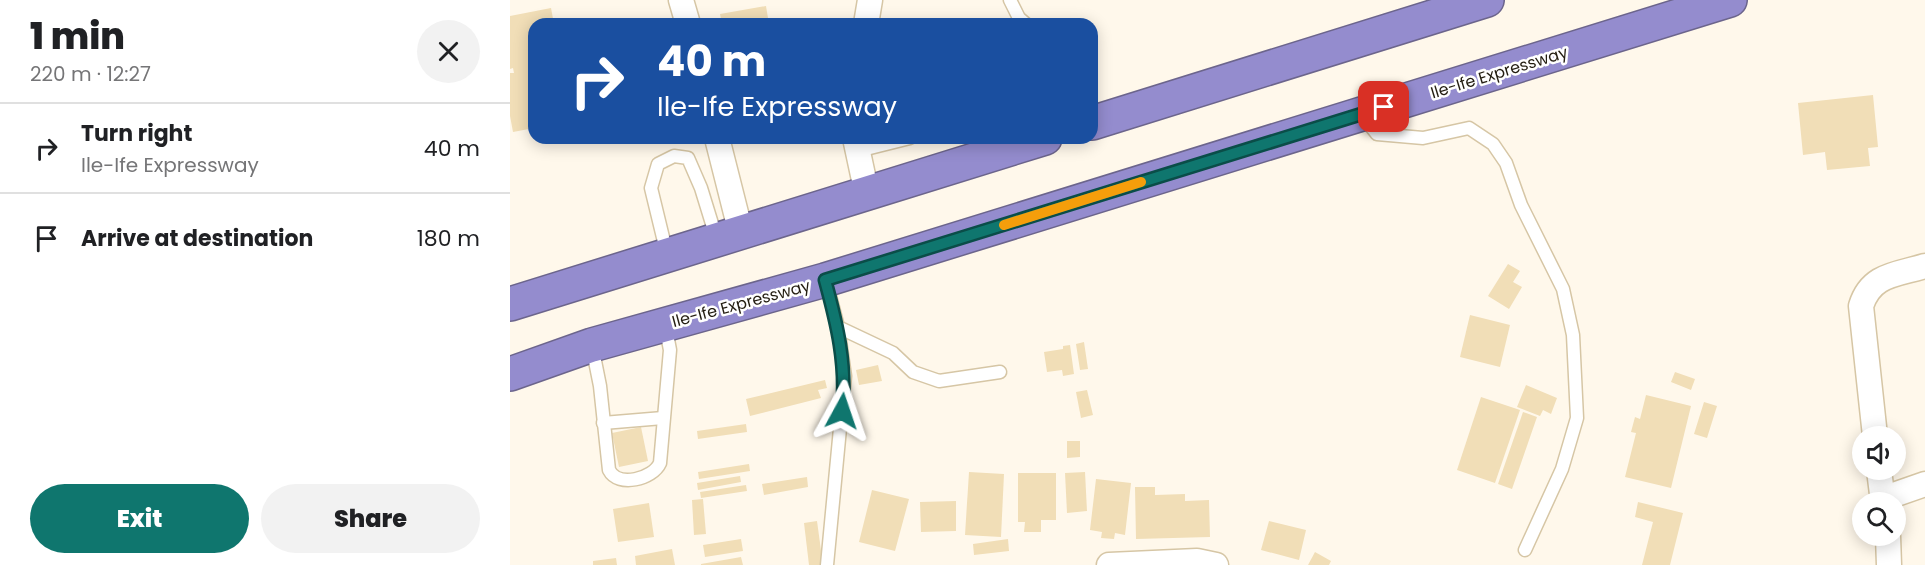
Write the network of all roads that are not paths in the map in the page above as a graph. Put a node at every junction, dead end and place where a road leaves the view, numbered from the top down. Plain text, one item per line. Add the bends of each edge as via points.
1 (681, 0) edge
2 (870, 0) edge
3 (1010, 0) edge
4 (1487, 0) edge
5 (1730, 0) edge
6 (686, 18) edge
7 (867, 18) edge
8 (1018, 18) edge
9 (1361, 114) junction
10 (1098, 121) edge
11 (718, 144) edge
12 (1026, 144) edge
13 (856, 145) edge
14 (867, 194) junction
15 (729, 237) junction
16 (668, 256) junction
17 (1925, 266) edge
18 (825, 280) junction
19 (510, 304) edge
20 (665, 323) junction
21 (838, 327) junction
22 (592, 345) junction
23 (1000, 372) dead end
24 (510, 374) edge
25 (663, 418) junction
26 (603, 423) junction
27 (1874, 426) edge
28 (1925, 484) edge
29 (1905, 492) edge
30 (1888, 546) edge
31 (1525, 550) dead end
32 (826, 565) edge
33 (1109, 565) edge
34 (1216, 565) edge
35 (1889, 565) edge

1 - 6 street
2 - 7 street
3 - 8 lane
4 - 10 highway
5 - 9 highway, Ile-Ife Expressway
9 - 18 highway, Ile-Ife Expressway
9 - 31 lane via 1377,134 1423,138 1469,128 1493,144 1506,163 1521,205 1563,289 1574,335 1577,418 1562,468
11 - 15 street
12 - 14 highway
13 - 14 street
14 - 15 highway
15 - 16 highway
15 - 16 lane via 688,158 669,158 658,164 651,188
16 - 19 highway
17 - 27 street via 1876,282 1866,290 1861,306
18 - 20 highway, Ile-Ife Expressway
18 - 21 lane
20 - 22 highway, Ile-Ife Expressway
20 - 25 lane via 670,350
21 - 23 lane via 893,353 913,372 939,381
21 - 32 lane via 844,389
22 - 24 highway, Ile-Ife Expressway
22 - 26 lane
25 - 26 lane
25 - 26 lane via 657,470 626,480 612,477 609,470
28 - 29 street
30 - 35 street
33 - 34 street via 1197,561

